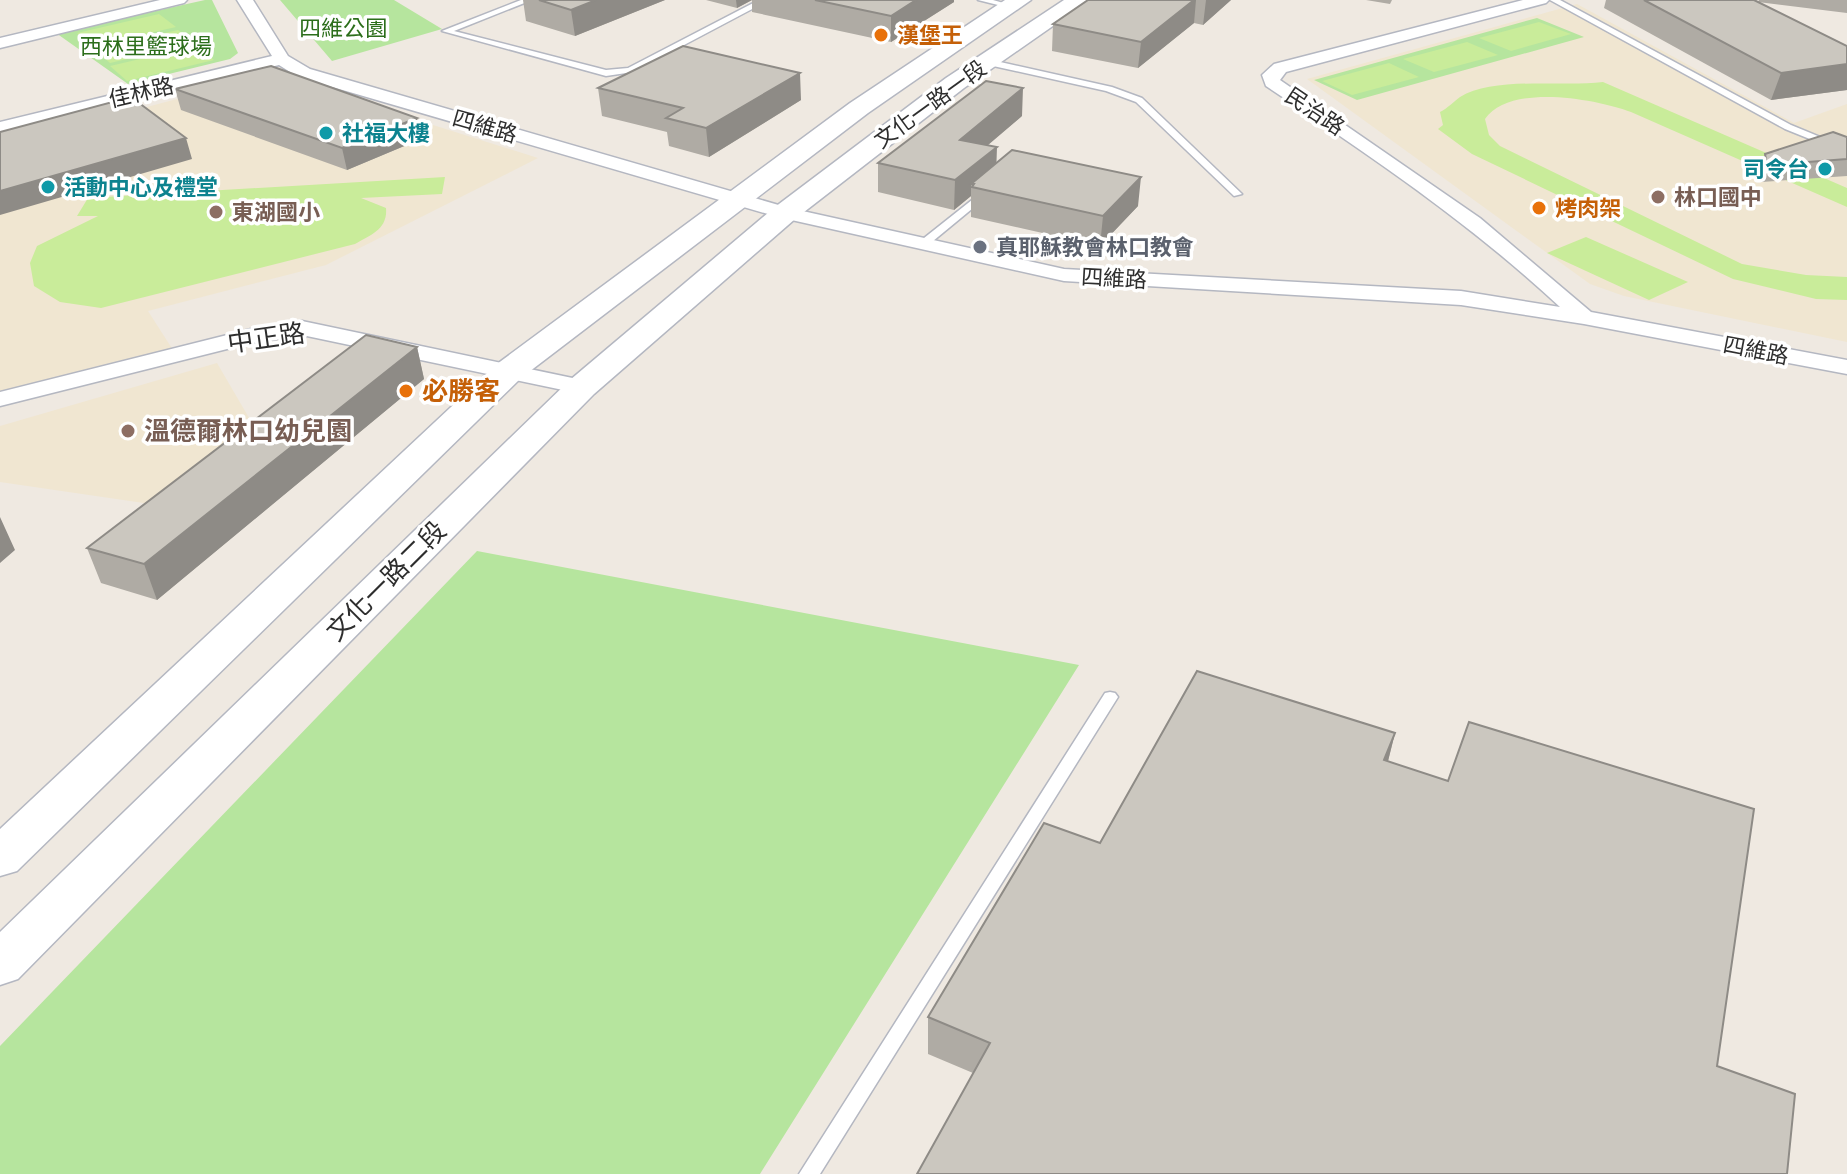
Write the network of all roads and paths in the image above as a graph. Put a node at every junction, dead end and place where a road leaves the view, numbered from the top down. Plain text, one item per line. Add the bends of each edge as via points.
1 (179, 0) edge
2 (245, 0) edge
3 (528, 0) edge
4 (765, 0) edge
5 (982, 0) edge
6 (1079, 0) edge
7 (1541, 0) edge
8 (1554, 0) edge
9 (1015, 3) edge
10 (0, 43) edge
11 (282, 59) junction
12 (987, 62) junction
13 (0, 127) edge
14 (1847, 151) edge
15 (993, 187) edge
16 (1237, 194) dead end
17 (738, 198) junction
18 (785, 213) junction
19 (923, 244) junction
20 (1584, 317) junction
21 (1847, 367) edge
22 (509, 371) junction
23 (582, 387) junction
24 (0, 399) edge
25 (1110, 697) dead end
26 (0, 858) edge
27 (0, 964) edge
28 (809, 1174) edge

1 - 10 street
2 - 11 street
3 - 4 lane via 446,31 606,73 630,70
5 - 9 lane
6 - 12 main road, 文化一路一段
7 - 20 street, 民治路 via 1280,68 1271,75 1272,82 1383,156 1537,273
8 - 14 lane via 1788,127
9 - 17 main road, 文化一路一段
11 - 13 street, 佳林路
11 - 17 street, 四維路 via 304,73
12 - 16 lane via 1139,100
12 - 18 main road, 文化一路一段
15 - 19 lane
17 - 18 street, 四維路
17 - 22 main road
18 - 19 street, 四維路
18 - 23 main road, 文化一路二段
19 - 20 street, 四維路 via 1064,275 1461,298
20 - 21 street, 四維路
22 - 23 street, 中正路
22 - 24 street, 中正路 via 302,328
22 - 26 main road
23 - 27 main road, 文化一路二段
25 - 28 lane

